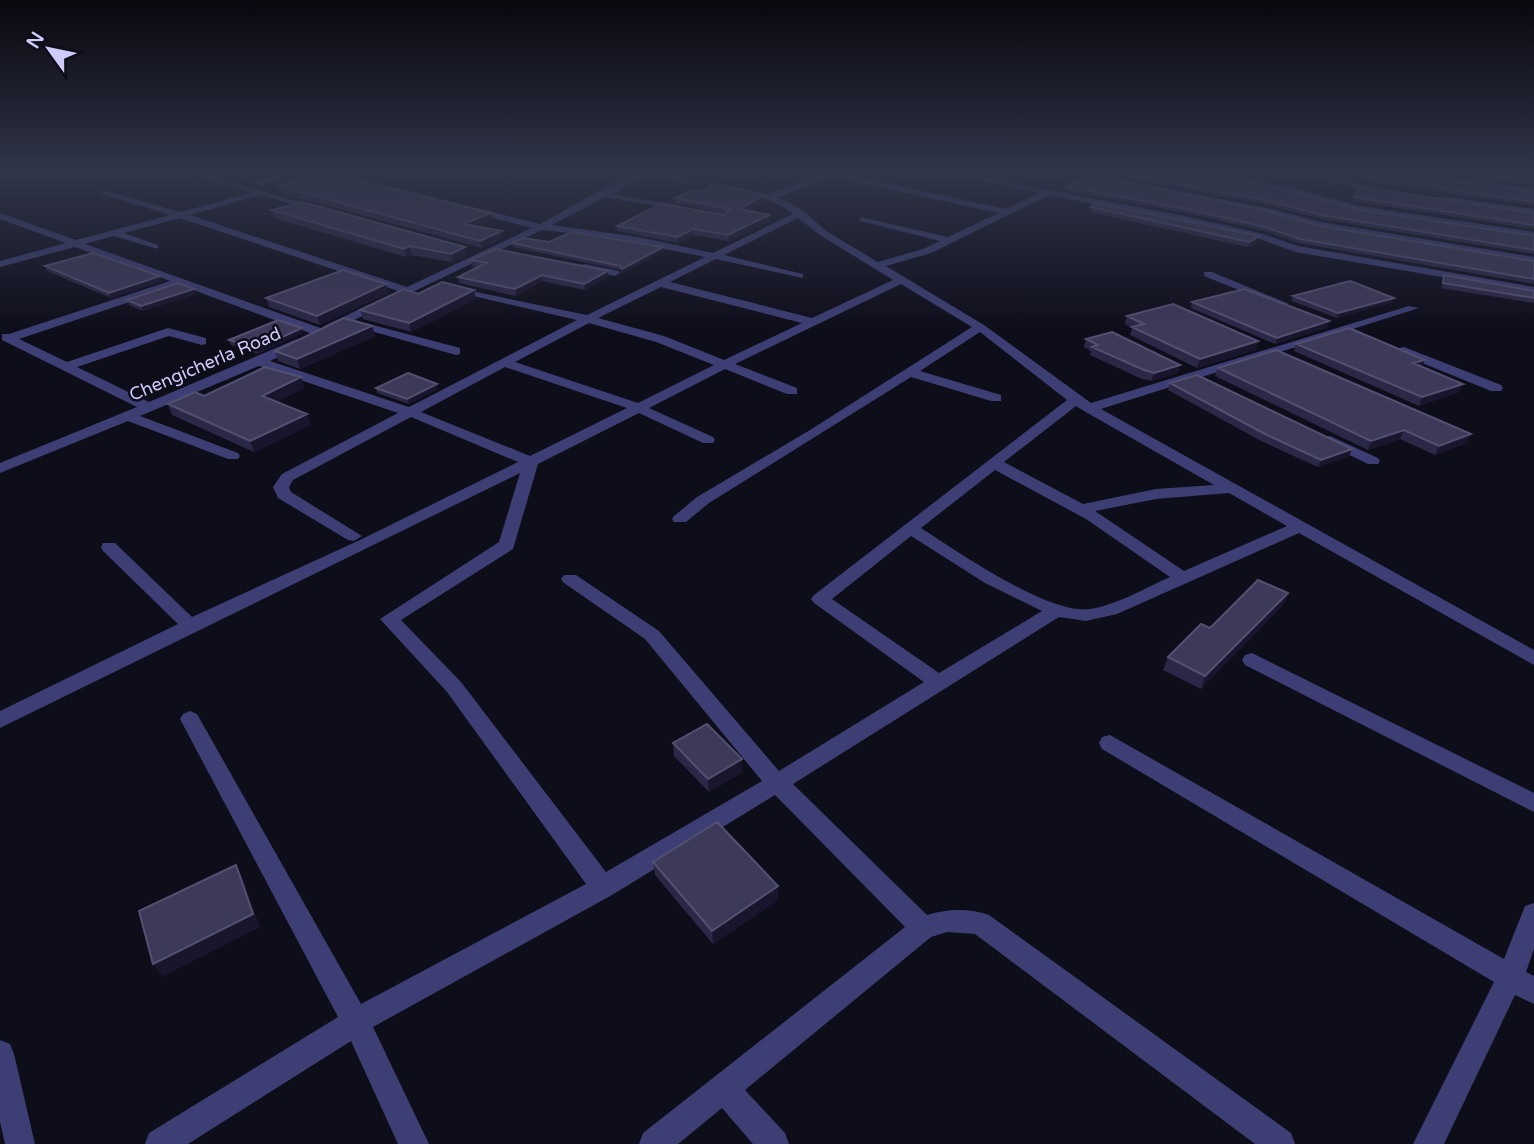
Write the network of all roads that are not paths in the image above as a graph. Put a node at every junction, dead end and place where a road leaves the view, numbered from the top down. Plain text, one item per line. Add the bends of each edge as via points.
1 (24, 225) edge
2 (142, 225) edge
3 (211, 225) edge
4 (777, 225) edge
5 (814, 225) edge
6 (889, 225) edge
7 (979, 225) edge
8 (1209, 225) edge
9 (1320, 225) edge
10 (1416, 225) edge
11 (1468, 225) edge
12 (541, 226) joint
13 (115, 233) junction
14 (1534, 235) edge
15 (949, 240) junction
16 (73, 244) junction
17 (155, 247) dead end
18 (494, 249) junction
19 (467, 251) edge
20 (508, 252) edge
21 (481, 254) junction
22 (1407, 254) junction
23 (713, 256) junction
24 (1534, 260) edge
25 (0, 264) edge
26 (576, 265) edge
27 (878, 265) junction
28 (615, 273) edge
29 (1208, 274) dead end
30 (799, 275) dead end
31 (903, 279) junction
32 (180, 282) junction
33 (427, 282) junction
34 (660, 283) junction
35 (1534, 290) edge
36 (409, 291) junction
37 (1413, 308) dead end
38 (1296, 309) edge
39 (588, 319) junction
40 (1321, 319) edge
41 (344, 321) junction
42 (813, 322) junction
43 (980, 327) junction
44 (1346, 328) junction
45 (320, 332) junction
46 (5, 336) edge
47 (1371, 338) edge
48 (202, 341) dead end
49 (1250, 341) edge
50 (1396, 348) edge
51 (456, 351) dead end
52 (1273, 351) junction
53 (259, 362) junction
54 (1298, 362) edge
55 (505, 363) junction
56 (726, 364) junction
57 (1173, 364) edge
58 (68, 366) junction
59 (911, 373) junction
60 (1196, 375) junction
61 (1219, 386) edge
62 (1496, 388) dead end
63 (792, 391) dead end
64 (996, 398) dead end
65 (1082, 404) junction
66 (148, 407) junction
67 (637, 407) junction
68 (412, 413) junction
69 (128, 416) junction
70 (1314, 432) edge
71 (708, 440) dead end
72 (233, 456) dead end
73 (1373, 461) dead end
74 (531, 462) junction
75 (994, 463) junction
76 (0, 468) edge
77 (1233, 488) junction
78 (1082, 509) junction
79 (680, 519) dead end
80 (1300, 526) junction
81 (909, 528) junction
82 (354, 536) dead end
83 (109, 547) dead end
84 (1183, 578) junction
85 (570, 579) dead end
86 (1055, 611) junction
87 (190, 625) junction
88 (1534, 657) edge
89 (1252, 660) dead end
90 (939, 683) junction
91 (190, 719) dead end
92 (0, 720) edge
93 (1110, 743) dead end
94 (777, 783) junction
95 (1534, 803) edge
96 (603, 887) junction
97 (1534, 914) edge
98 (923, 928) junction
99 (1522, 984) edge
100 (356, 1022) junction
101 (0, 1054) edge
102 (725, 1090) junction
103 (20, 1144) edge
104 (160, 1144) edge
105 (414, 1144) edge
106 (654, 1144) edge
107 (774, 1144) edge
108 (1280, 1144) edge
109 (1428, 1144) edge

1 - 16 street
2 - 13 street
3 - 36 street
4 - 23 street
5 - 27 street
6 - 15 street
7 - 15 street
8 - 22 street via 1287,247
9 - 22 street
10 - 22 street
11 - 14 street
12 - 18 street, Chengicherla Road
12 - 23 street
13 - 16 street
13 - 17 street
15 - 27 street
16 - 25 street
16 - 32 street
18 - 20 street
18 - 21 street, Chengicherla Road
19 - 21 street
21 - 33 street, Chengicherla Road
22 - 24 street
22 - 35 street
23 - 30 street
23 - 34 street
26 - 28 street
27 - 31 street
29 - 38 street
31 - 42 street
31 - 43 street
32 - 45 street
32 - 46 street
33 - 36 street, Chengicherla Road
33 - 39 street
34 - 39 street
34 - 42 street
36 - 41 street, Chengicherla Road
37 - 44 street
39 - 55 street
39 - 56 street
40 - 44 street
41 - 45 street, Chengicherla Road
41 - 51 street
42 - 56 street
43 - 59 street
43 - 65 street
44 - 47 street
44 - 52 street
45 - 53 street, Chengicherla Road
46 - 58 street
48 - 58 street via 168,332
49 - 52 street
50 - 62 street
52 - 54 street
52 - 60 street
53 - 66 street, Chengicherla Road
53 - 68 street
55 - 67 street
55 - 68 street
56 - 63 street
56 - 67 street
57 - 60 street
58 - 66 street
59 - 64 street
59 - 79 street via 714,493
60 - 61 street
60 - 65 street
65 - 75 street
65 - 77 street
66 - 69 street, Chengicherla Road
67 - 71 street
67 - 74 street
68 - 74 street
68 - 82 street via 283,482 284,495
69 - 72 street
69 - 76 street, Chengicherla Road
70 - 73 street
74 - 87 street
74 - 96 street via 507,545 389,619 454,687
75 - 78 street
75 - 81 street
77 - 78 street via 1156,494
77 - 80 street
78 - 84 street
80 - 84 street
80 - 88 street
81 - 86 street
81 - 90 street via 820,599
83 - 87 street
84 - 86 street via 1110,610 1081,616
85 - 94 street via 652,635
86 - 90 street
87 - 92 street
89 - 95 street
90 - 94 street
91 - 100 street
93 - 99 street
94 - 96 street
94 - 98 street
96 - 100 street
97 - 99 street
98 - 102 street
98 - 108 street via 947,921 980,923
99 - 109 street
100 - 104 street
100 - 105 street
101 - 103 street
102 - 106 street
102 - 107 street

